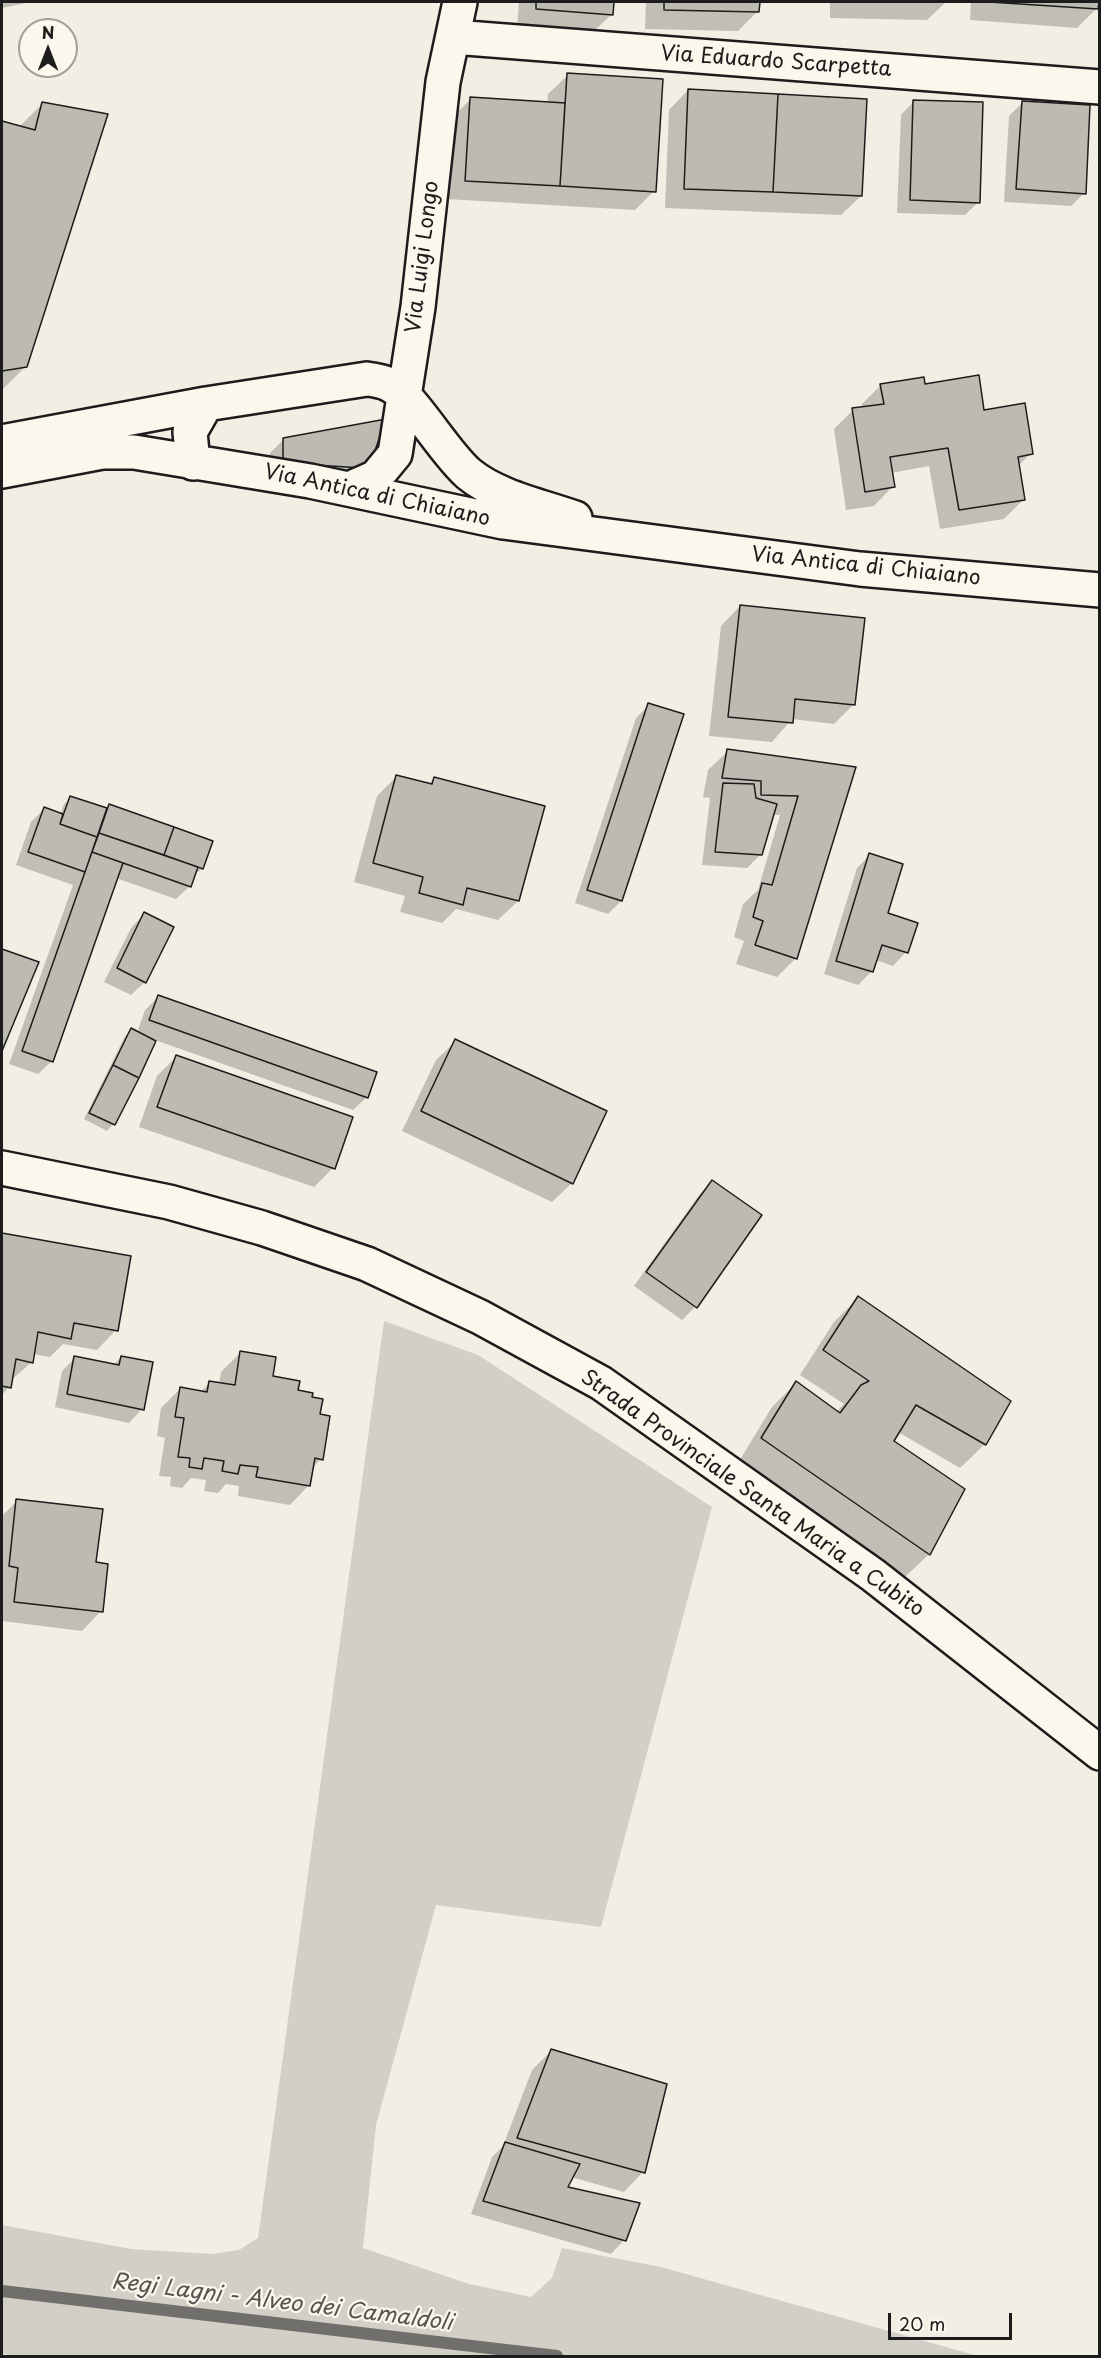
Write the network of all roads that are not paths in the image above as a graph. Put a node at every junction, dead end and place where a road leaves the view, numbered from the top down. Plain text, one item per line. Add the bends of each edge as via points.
1 (460, 2) edge
2 (453, 37) junction
3 (1100, 87) edge
4 (406, 397) junction
5 (206, 404) junction
6 (2, 442) edge
7 (193, 463) junction
8 (2, 471) edge
9 (349, 489) junction
10 (633, 538) junction
11 (1100, 590) edge
12 (2, 1168) edge
13 (1100, 1753) edge

1 - 2 street, Via Luigi Longo
2 - 3 street, Via Eduardo Scarpetta
2 - 4 street, Via Luigi Longo via 443,82
4 - 5 street, Via Antica di Chiaiano via 392,385 368,379
4 - 9 street, Via Luigi Longo via 395,454 376,477
4 - 10 street, Via Antica di Chiaiano via 448,454 470,475 500,491
5 - 6 street, Via Antica di Chiaiano
5 - 7 street via 190,432
7 - 8 street, Via Antica di Chiaiano via 102,452
7 - 9 street, Via Antica di Chiaiano
9 - 10 street, Via Antica di Chiaiano via 503,522
10 - 11 street, Via Antica di Chiaiano via 860,569
12 - 13 street, Strada Provinciale Santa Maria a Cubito via 170,1202 262,1228 367,1264 480,1317 602,1383 873,1575

